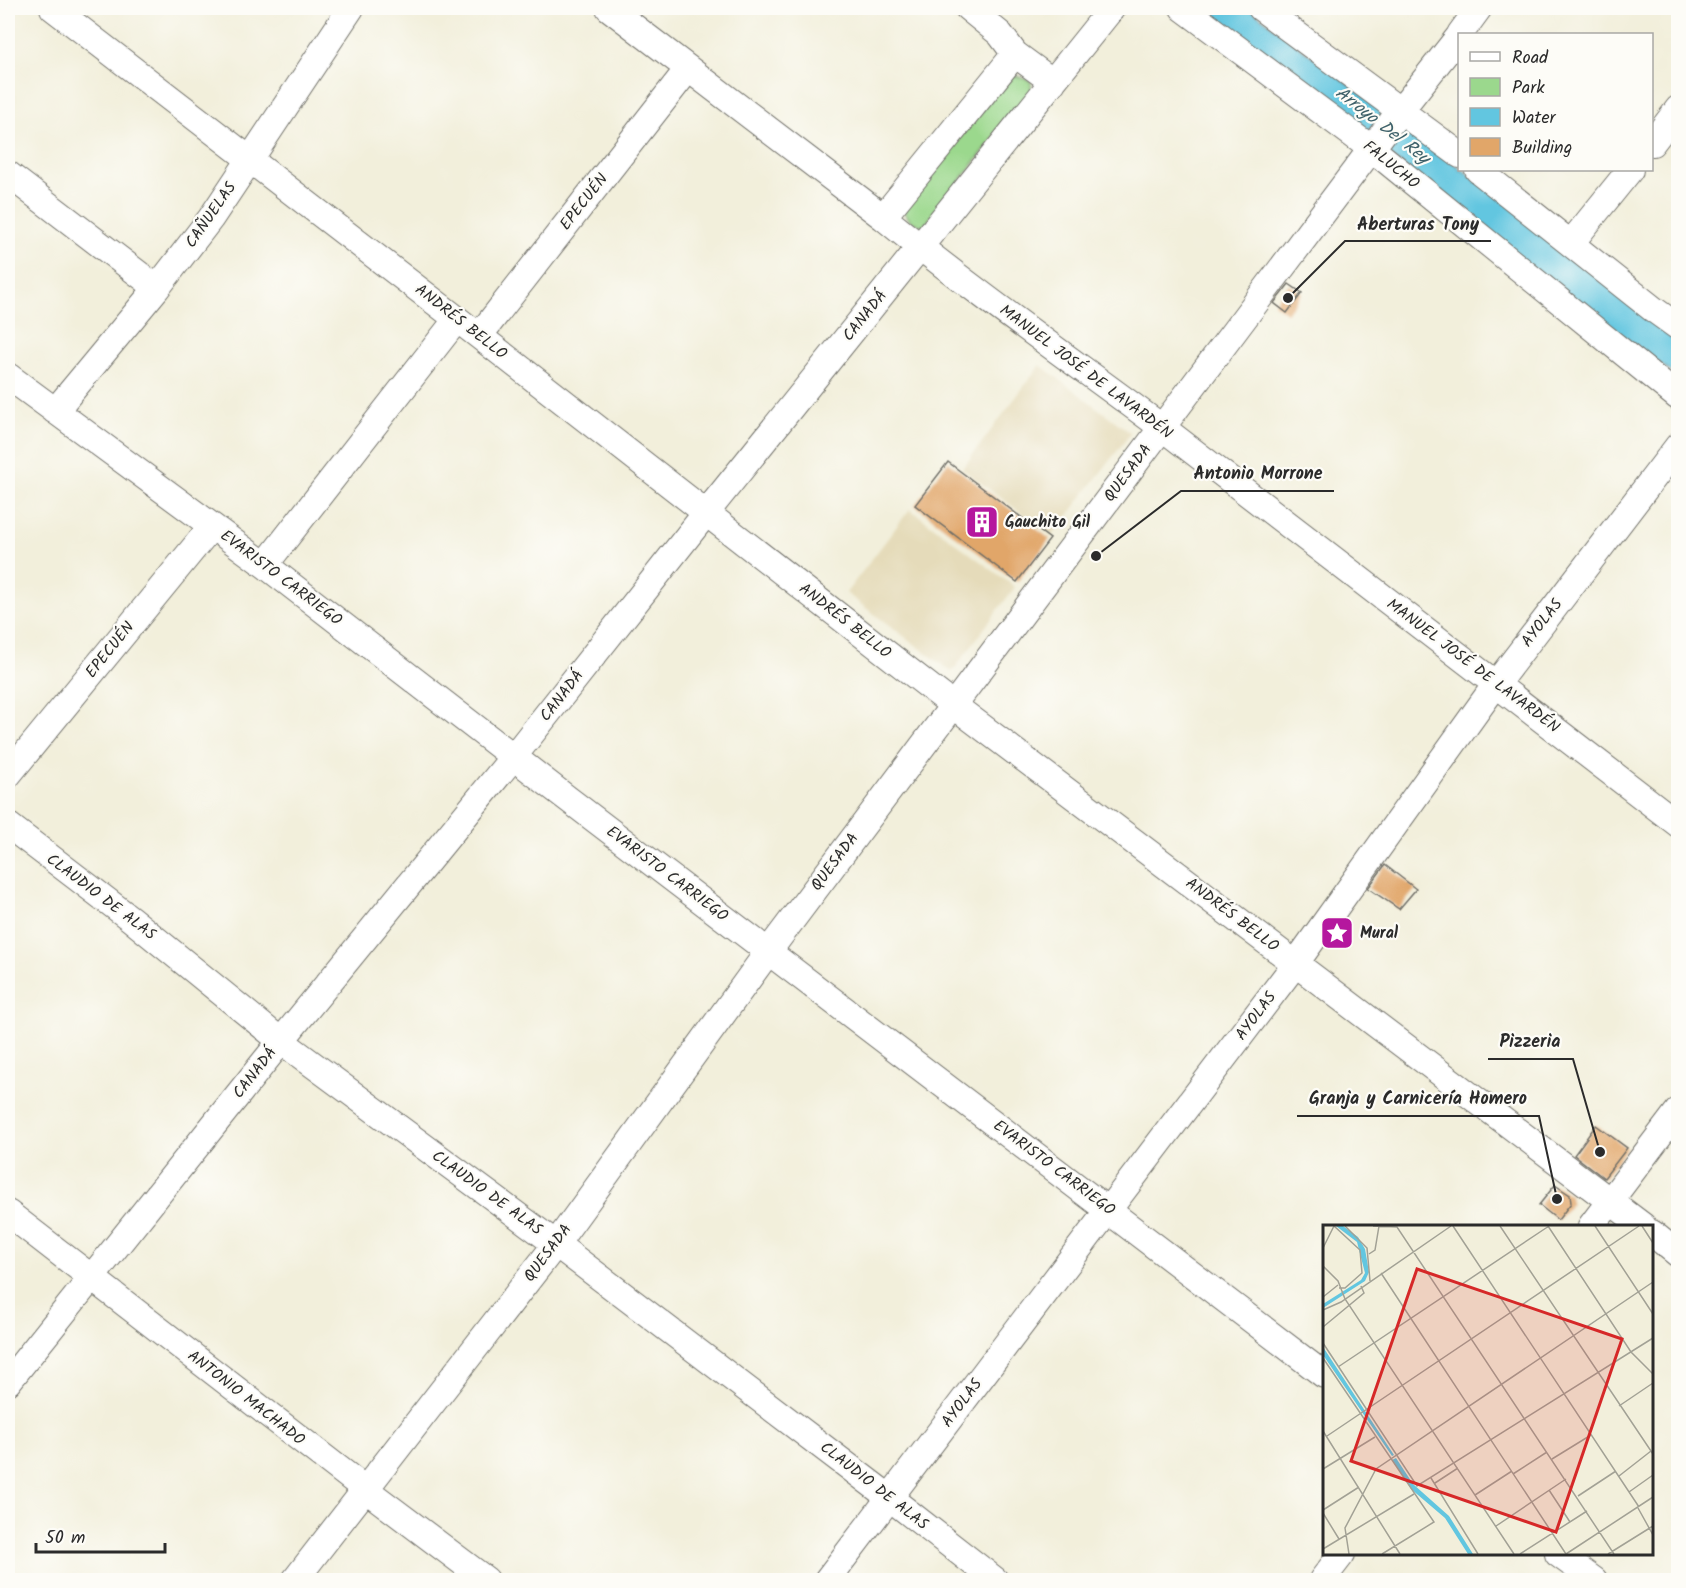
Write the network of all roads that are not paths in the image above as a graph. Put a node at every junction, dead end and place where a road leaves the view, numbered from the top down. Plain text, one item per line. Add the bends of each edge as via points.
1 (53, 8) edge
2 (351, 8) edge
3 (609, 8) edge
4 (968, 8) edge
5 (1112, 8) edge
6 (1183, 8) edge
7 (1261, 8) edge
8 (1479, 8) edge
9 (1461, 33) edge
10 (1458, 38) edge
11 (1015, 54) junction
12 (688, 69) junction
13 (1053, 82) junction
14 (1678, 109) edge
15 (1398, 114) junction
16 (1653, 142) edge
17 (1374, 146) junction
18 (1458, 153) edge
19 (249, 160) junction
20 (1479, 171) edge
21 (1629, 171) edge
22 (8, 174) edge
23 (883, 217) junction
24 (1571, 243) junction
25 (920, 248) junction
26 (157, 288) junction
27 (457, 319) junction
28 (1678, 327) edge
29 (479, 336) junction
30 (8, 376) edge
31 (1678, 397) edge
32 (55, 411) junction
33 (1162, 428) junction
34 (1678, 446) edge
35 (706, 513) junction
36 (212, 526) junction
37 (265, 565) junction
38 (1496, 684) junction
39 (953, 705) junction
40 (514, 756) junction
41 (8, 775) edge
42 (1678, 824) edge
43 (8, 825) edge
44 (768, 952) junction
45 (1296, 963) junction
46 (281, 1041) junction
47 (1678, 1111) edge
48 (1610, 1202) junction
49 (1109, 1210) junction
50 (8, 1213) edge
51 (1593, 1225) edge
52 (1639, 1225) edge
53 (1653, 1234) edge
54 (555, 1244) junction
55 (1678, 1254) edge
56 (92, 1279) junction
57 (1323, 1374) edge
58 (8, 1382) edge
59 (365, 1490) junction
60 (890, 1498) junction
61 (1341, 1555) edge
62 (1559, 1555) edge
63 (295, 1581) edge
64 (486, 1581) edge
65 (827, 1581) edge
66 (995, 1581) edge
67 (1322, 1581) edge
68 (1594, 1581) edge

1 - 19 street, ANDRÉS BELLO
2 - 19 street, CAÑUELAS
3 - 12 street, MANUEL JOSÉ DE LAVARDÉN
4 - 11 street via 1000,34
5 - 13 street, CANADÁ
6 - 17 street, FALUCHO
7 - 15 street
8 - 9 street, QUESADA
10 - 15 street, QUESADA
11 - 13 street
11 - 23 street
12 - 23 street, MANUEL JOSÉ DE LAVARDÉN
12 - 29 street, EPECUÉN
13 - 25 street, CANADÁ
14 - 16 street
15 - 17 street, QUESADA
15 - 18 street
17 - 31 street, FALUCHO
17 - 33 street, QUESADA
19 - 26 street, CAÑUELAS
19 - 27 street, ANDRÉS BELLO
20 - 24 street
21 - 24 street
22 - 26 street
23 - 25 street, MANUEL JOSÉ DE LAVARDÉN
24 - 28 street
25 - 33 street, MANUEL JOSÉ DE LAVARDÉN
25 - 35 street, CANADÁ
26 - 32 street, CAÑUELAS
27 - 29 street, ANDRÉS BELLO
27 - 37 street
29 - 35 street, ANDRÉS BELLO
30 - 32 street, EVARISTO CARRIEGO
32 - 36 street, EVARISTO CARRIEGO
33 - 38 street, MANUEL JOSÉ DE LAVARDÉN
33 - 39 street, QUESADA
34 - 38 street, AYOLAS
35 - 39 street, ANDRÉS BELLO
35 - 40 street, CANADÁ
36 - 37 street, EVARISTO CARRIEGO
36 - 41 street, EPECUÉN
37 - 40 street, EVARISTO CARRIEGO
38 - 42 street, MANUEL JOSÉ DE LAVARDÉN
38 - 45 street, AYOLAS
39 - 44 street, QUESADA
39 - 45 street, ANDRÉS BELLO
40 - 44 street, EVARISTO CARRIEGO
40 - 46 street, CANADÁ
43 - 46 street, CLAUDIO DE ALAS
44 - 49 street, EVARISTO CARRIEGO
44 - 54 street, QUESADA
45 - 48 street, ANDRÉS BELLO
45 - 49 street, AYOLAS
46 - 54 street, CLAUDIO DE ALAS
46 - 56 street, CANADÁ
47 - 48 street
48 - 51 street
48 - 52 street, ANDRÉS BELLO
49 - 57 street, EVARISTO CARRIEGO
49 - 60 street, AYOLAS
50 - 56 street, ANTONIO MACHADO
53 - 55 street
54 - 59 street, QUESADA
54 - 60 street, CLAUDIO DE ALAS
56 - 58 street, CANADÁ
56 - 59 street, ANTONIO MACHADO
59 - 63 street, QUESADA
59 - 64 street, ANTONIO MACHADO
60 - 65 street, AYOLAS
60 - 66 street, CLAUDIO DE ALAS
61 - 67 street
62 - 68 street

